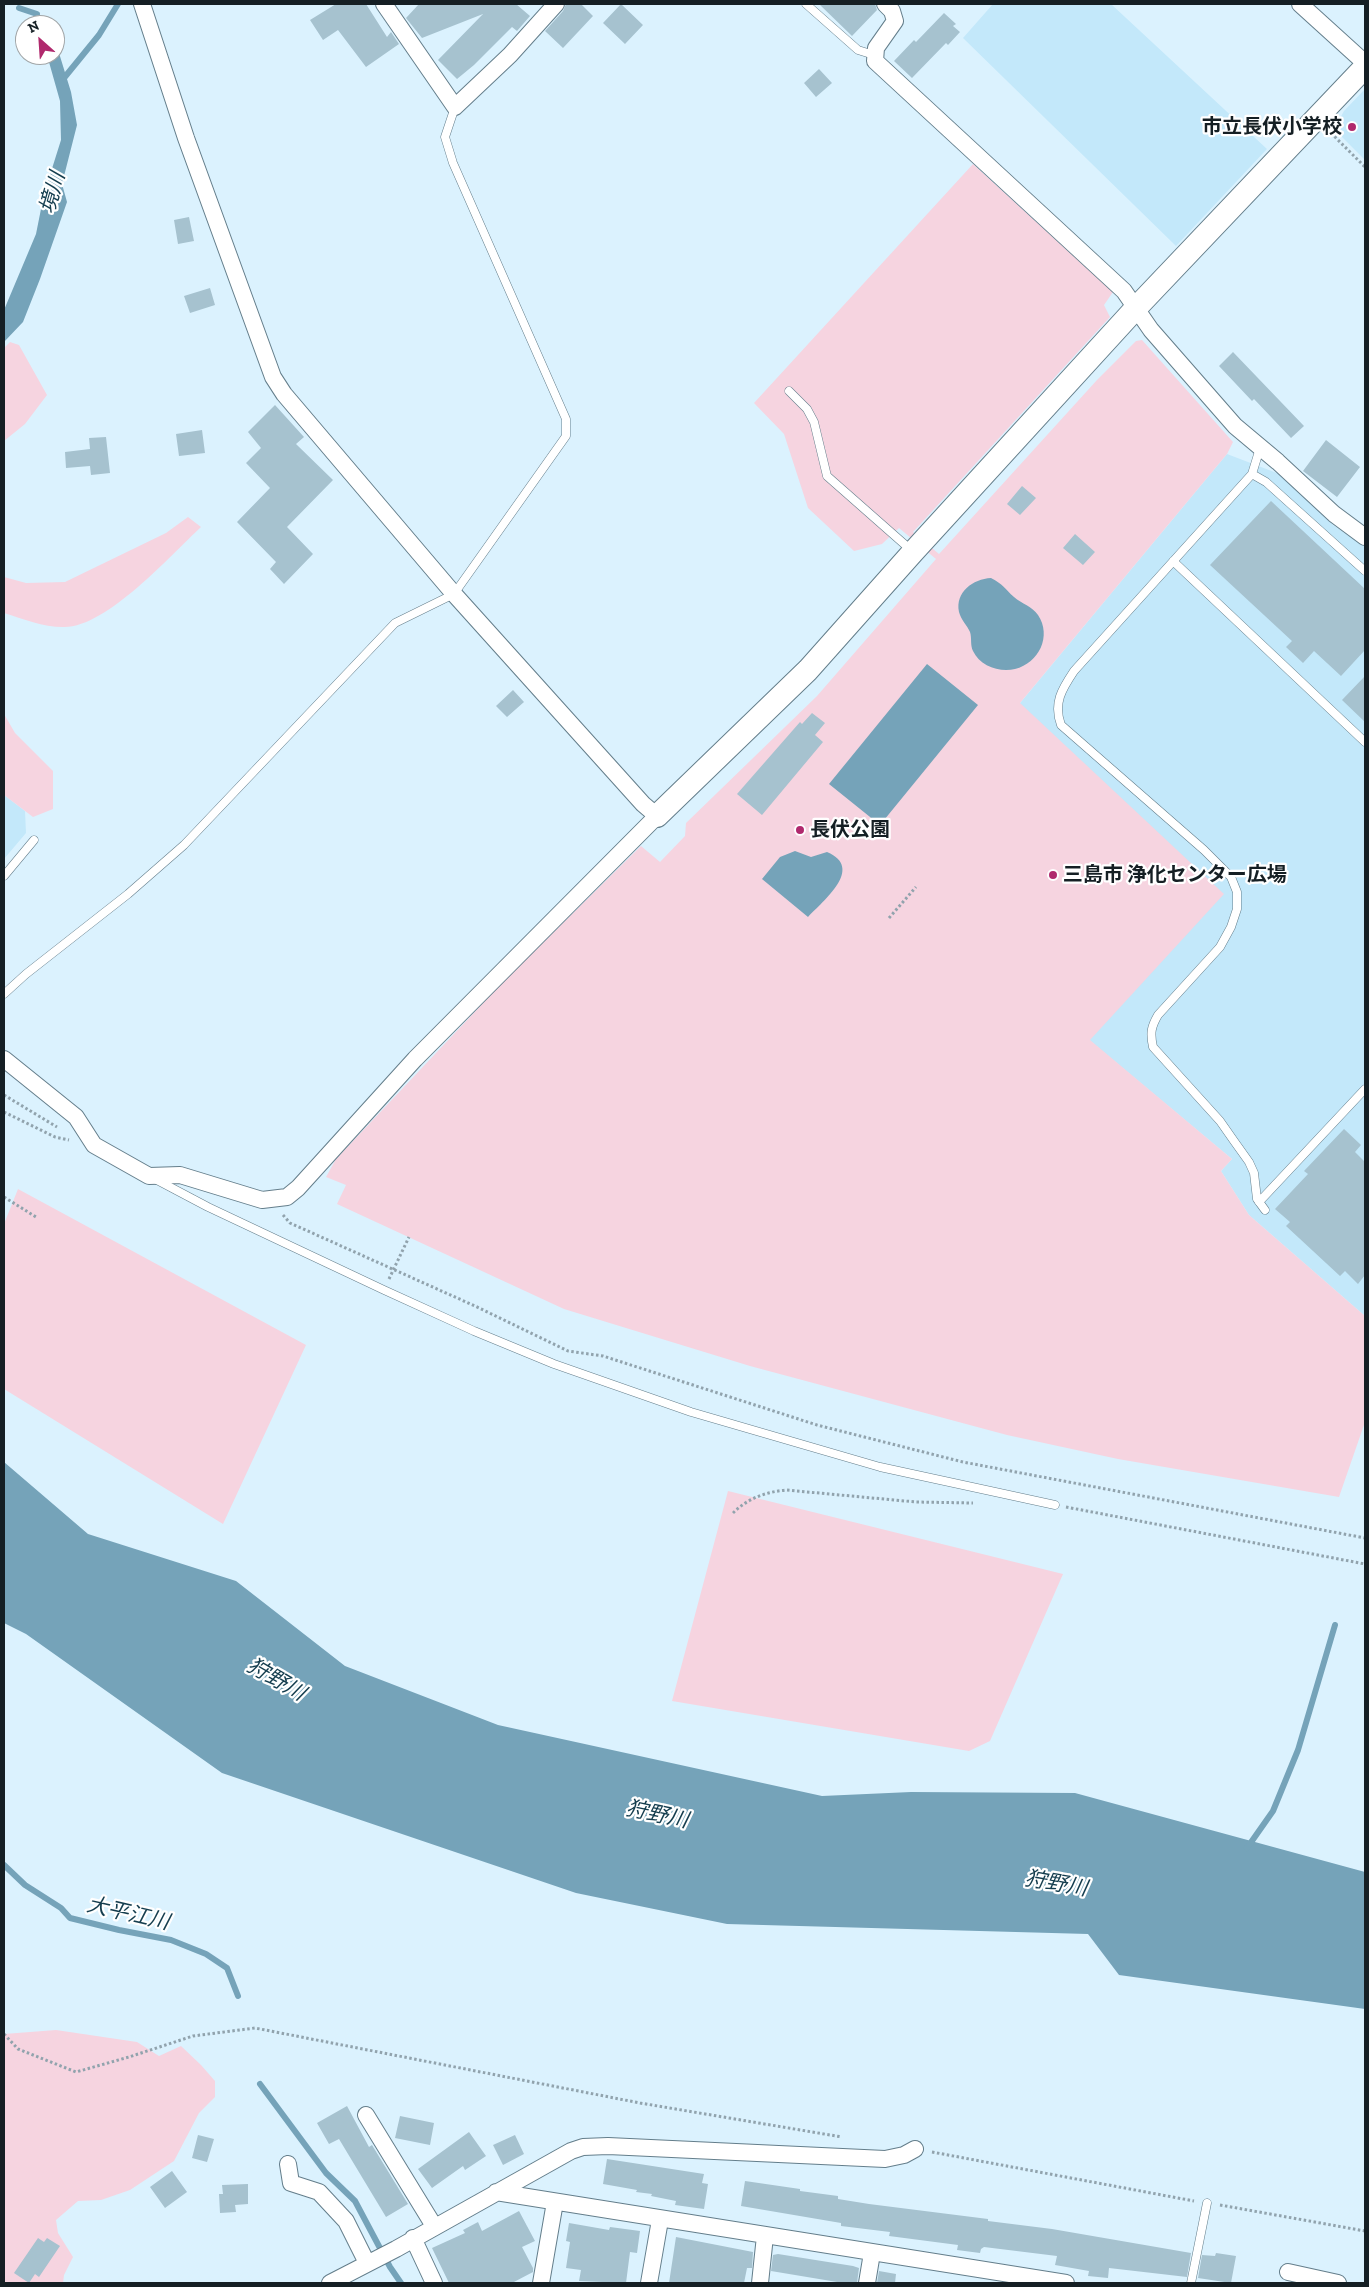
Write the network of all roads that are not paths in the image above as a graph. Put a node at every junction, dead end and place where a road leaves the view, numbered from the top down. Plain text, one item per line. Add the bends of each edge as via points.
1 (142, 4) edge
2 (384, 4) edge
3 (556, 4) edge
4 (806, 4) edge
5 (885, 4) edge
6 (1300, 4) edge
7 (874, 56) junction
8 (1365, 63) edge
9 (1365, 67) edge
10 (454, 107) junction
11 (1136, 308) junction
12 (789, 391) dead end
13 (1260, 448) junction
14 (1252, 474) junction
15 (1365, 537) edge
16 (913, 552) junction
17 (1173, 561) junction
18 (1365, 571) edge
19 (454, 594) junction
20 (1365, 742) edge
21 (657, 816) junction
22 (34, 840) dead end
23 (4, 876) edge
24 (4, 994) edge
25 (4, 1059) edge
26 (1365, 1089) edge
27 (149, 1176) junction
28 (1259, 1202) junction
29 (1266, 1210) dead end
30 (1056, 1505) road end
31 (366, 2115) dead end
32 (915, 2149) road end
33 (288, 2164) dead end
34 (496, 2192) junction
35 (555, 2202) junction
36 (1207, 2203) road end
37 (660, 2220) junction
38 (434, 2226) junction
39 (765, 2236) junction
40 (413, 2238) junction
41 (872, 2253) junction
42 (369, 2262) junction
43 (1288, 2272) dead end
44 (975, 2276) edge
45 (330, 2283) edge
46 (434, 2283) edge
47 (541, 2283) edge
48 (650, 2283) edge
49 (760, 2283) edge
50 (867, 2283) edge
51 (1066, 2283) edge
52 (1190, 2283) edge
53 (1338, 2283) edge

1 - 19 street via 186,138 273,377
2 - 10 street
3 - 10 street
4 - 7 lane via 858,50
5 - 7 street via 892,10 895,21
6 - 8 street
7 - 11 street via 880,67 1124,291
9 - 11 street
10 - 19 lane via 445,138 453,163 566,419 566,436
11 - 13 street via 1151,330 1235,426
11 - 16 street
12 - 16 lane via 807,409 814,422 827,476
13 - 14 lane
13 - 15 street
14 - 17 lane
14 - 18 lane via 1266,482
16 - 21 street via 808,670
17 - 20 lane
17 - 28 lane via 1074,670 1058,698 1058,714 1061,725 1231,877 1237,892 1237,909 1231,927 1220,947 1158,1015 1151,1027 1151,1037 1153,1047 1220,1121 1249,1162
19 - 21 street
19 - 24 lane via 395,623 184,846
21 - 27 street via 415,1059 287,1197 262,1200 180,1176
22 - 23 lane
25 - 27 street via 76,1117 94,1145
26 - 28 lane
27 - 30 lane via 384,1290 554,1364 691,1412 880,1467
28 - 29 lane
31 - 38 street
32 - 34 street via 885,2159 594,2146 571,2151
33 - 42 street via 291,2183 319,2192 346,2221
34 - 35 street
34 - 38 street
35 - 37 street
35 - 47 street
36 - 52 lane
37 - 39 street
37 - 48 street
38 - 40 street
39 - 41 street
39 - 49 street
40 - 42 street
40 - 46 street
41 - 44 street
41 - 50 street
42 - 45 street
43 - 53 street
44 - 51 street

